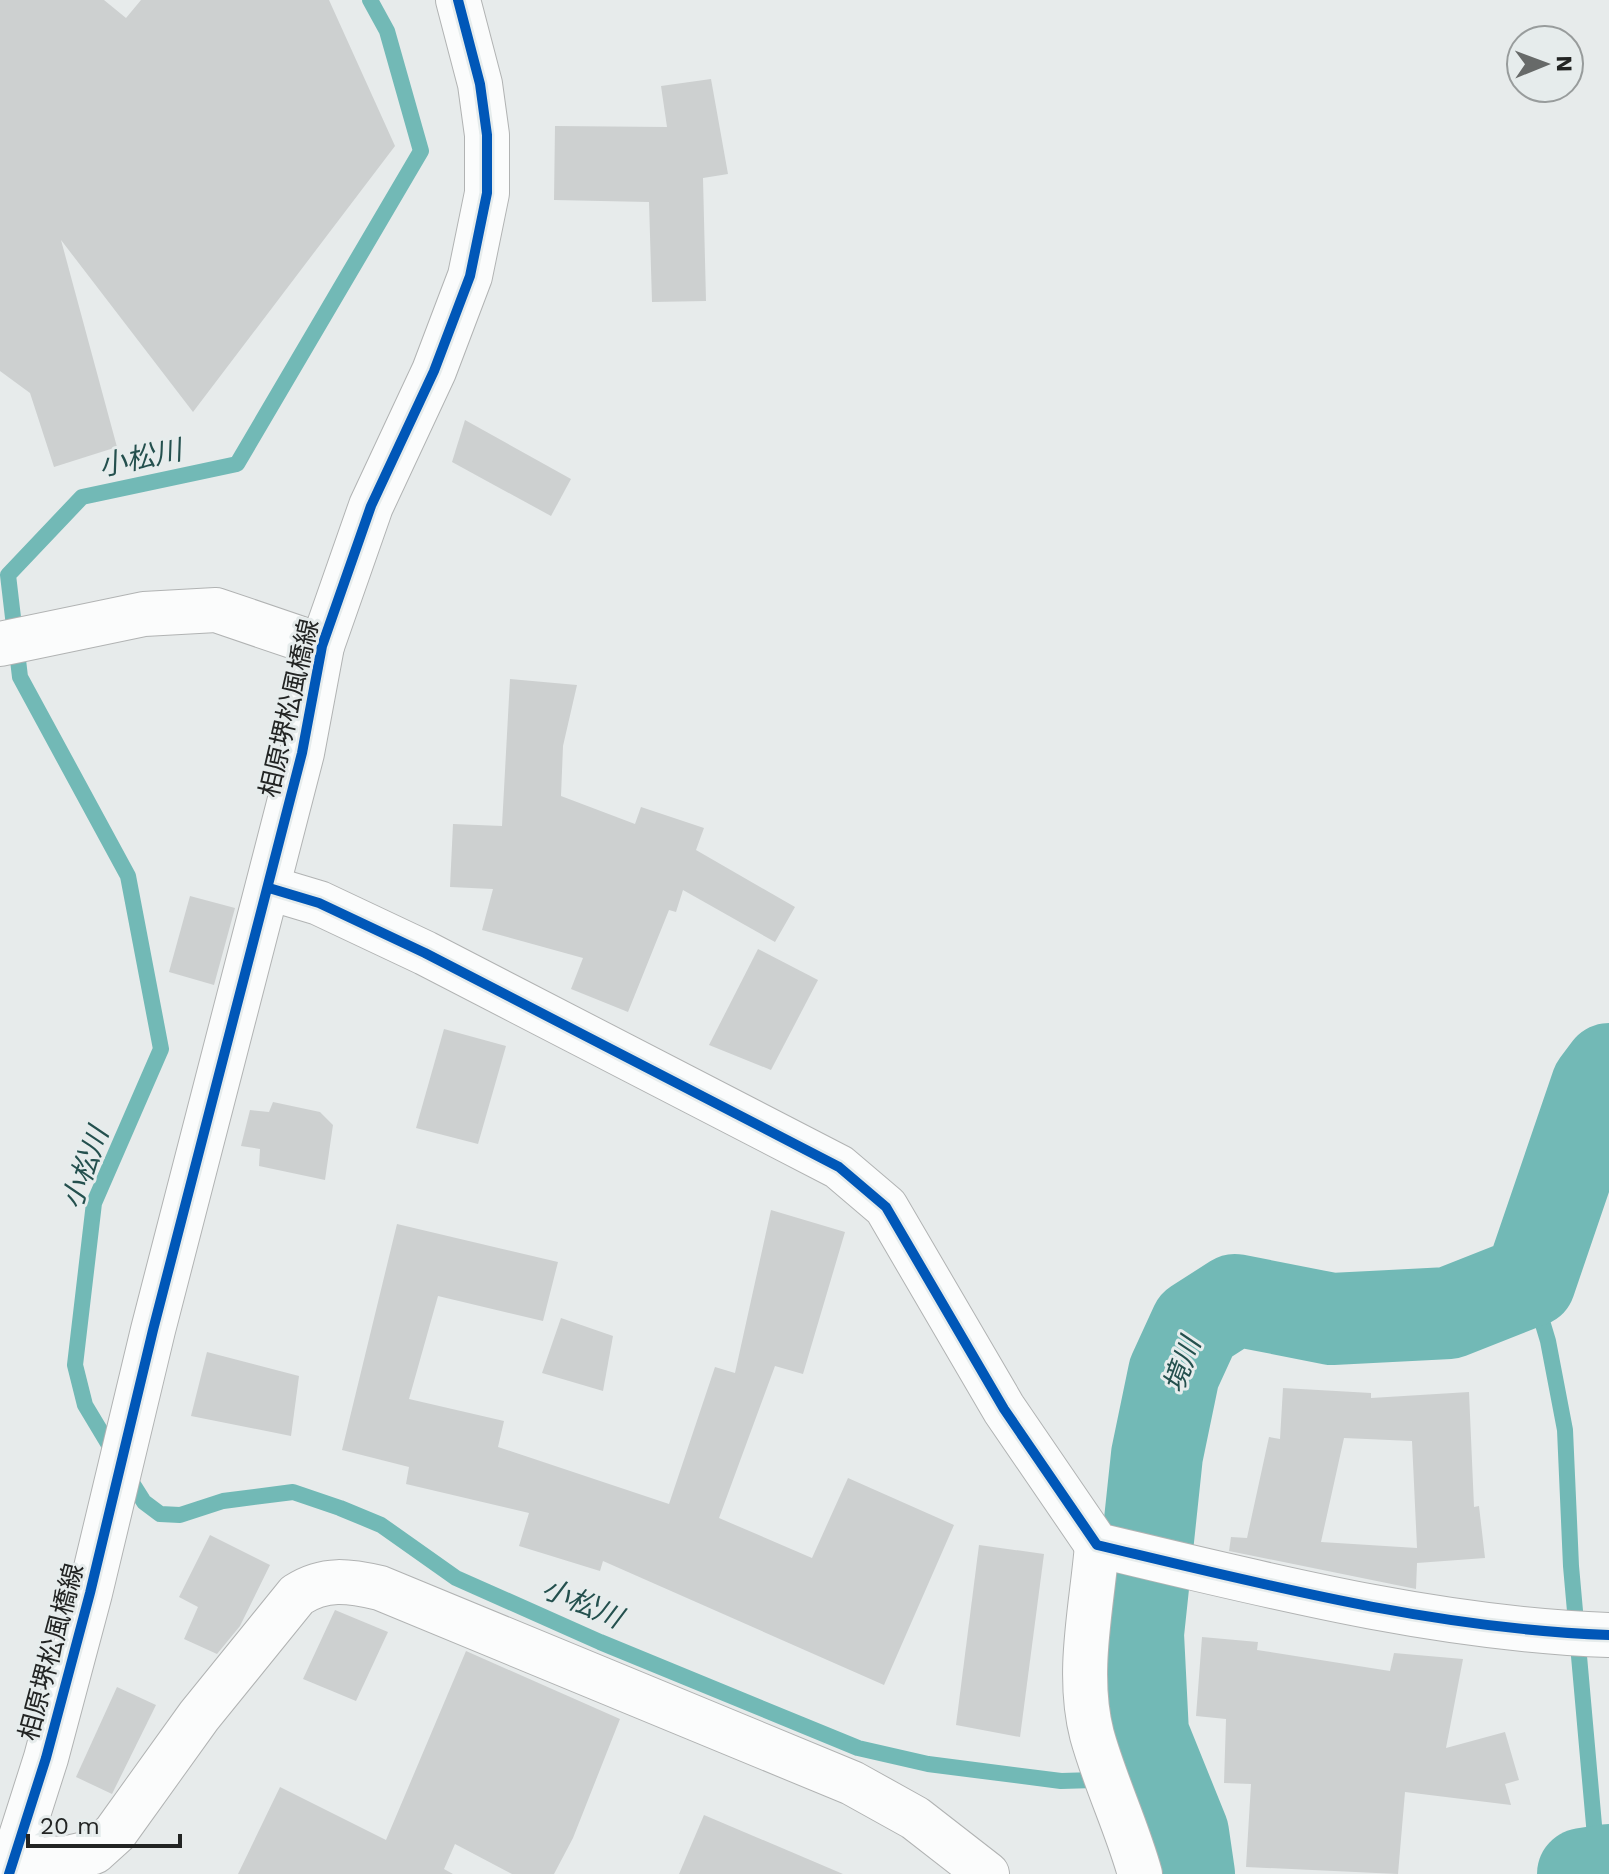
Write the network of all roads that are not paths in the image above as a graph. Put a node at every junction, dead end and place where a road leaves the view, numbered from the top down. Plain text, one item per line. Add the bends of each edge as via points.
1 (458, 0) edge
2 (0, 644) edge
3 (322, 646) junction
4 (269, 888) junction
5 (1109, 1548) junction
6 (1609, 1635) edge
7 (12, 1867) edge
8 (987, 1874) edge
9 (1140, 1874) edge

1 - 3 street, 相原堺松風橋線 via 487,135 487,193 470,276 434,371 371,506
2 - 3 street via 144,614 216,610
3 - 4 street, 相原堺松風橋線
4 - 5 street via 319,903 425,953 839,1167 886,1207 1004,1409
4 - 7 street, 相原堺松風橋線 via 105,1533
5 - 6 street via 1164,1564 1532,1632
5 - 9 street via 1085,1661 1092,1733
7 - 8 street via 94,1852 115,1833 199,1716 297,1595 337,1580 380,1588 852,1783 915,1818

